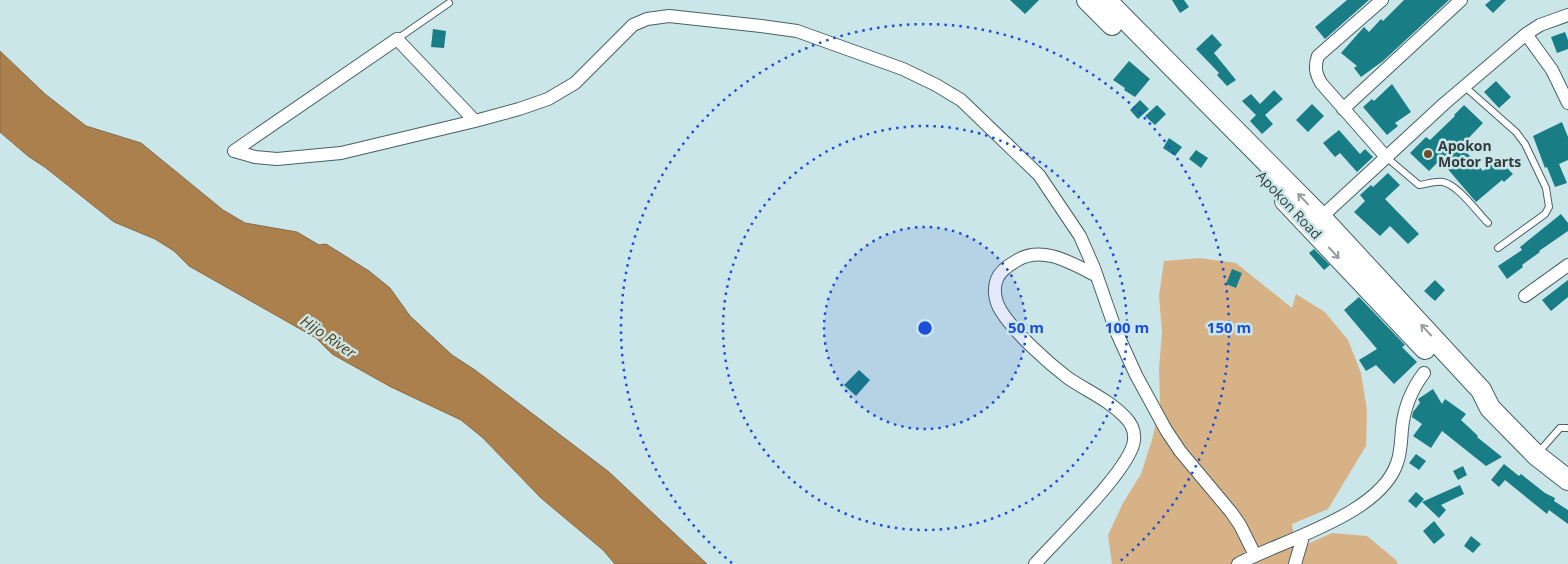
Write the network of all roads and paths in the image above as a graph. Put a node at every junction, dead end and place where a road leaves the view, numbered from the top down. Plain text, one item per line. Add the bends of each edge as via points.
1 (1087, 0) edge
2 (1106, 0) edge
3 (1382, 0) edge
4 (1461, 0) edge
5 (449, 3) dead end
6 (1568, 15) edge
7 (1526, 34) junction
8 (397, 39) junction
9 (1464, 86) junction
10 (1568, 103) edge
11 (1343, 109) junction
12 (475, 121) junction
13 (1386, 157) junction
14 (1316, 222) junction
15 (1488, 223) dead end
16 (1498, 248) dead end
17 (1568, 265) edge
18 (1097, 276) junction
19 (1525, 296) dead end
20 (1424, 373) dead end
21 (1568, 428) edge
22 (1536, 455) junction
23 (1565, 473) edge
24 (1303, 537) junction
25 (1255, 555) junction
26 (1035, 564) edge
27 (1238, 564) edge
28 (1295, 564) edge

1 - 14 highway, Apokon Road via 1266,180
14 -> 2 highway, Apokon Road
3 - 11 street via 1318,56 1316,74
4 - 11 street
5 - 8 lane
6 - 7 street
7 - 9 street
7 - 10 street via 1552,70
8 - 12 street
8 - 12 street via 234,151 255,157 297,158 341,152
9 - 13 street
9 - 16 lane via 1516,132 1534,160 1548,198 1549,207 1545,214
11 - 13 street
12 - 18 street via 548,99 575,83 633,26 647,19 669,16 797,31 903,69 961,100 1039,175 1080,236
13 - 14 street
13 - 15 lane via 1419,184 1446,182
14 - 22 highway, Apokon Road via 1481,390 1490,408
17 - 19 street
18 - 25 street via 1116,331 1166,430 1231,512
18 - 26 street via 1066,260 1031,254 1007,266 997,276 994,288 1001,311 1022,338 1068,377 1113,407 1134,432 1132,448 1120,470
20 - 24 street via 1409,397 1397,464 1388,480 1372,497
21 - 22 lane via 1560,428
22 - 23 highway, Apokon Road
24 - 25 street
24 - 28 street
25 - 27 street

